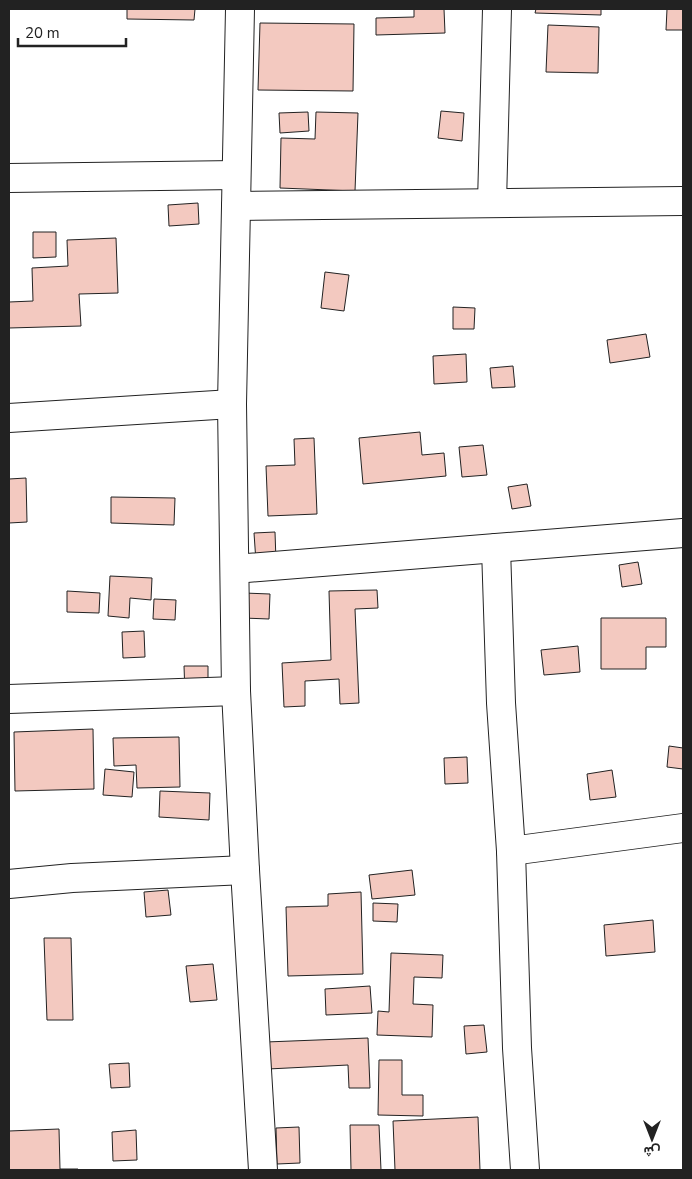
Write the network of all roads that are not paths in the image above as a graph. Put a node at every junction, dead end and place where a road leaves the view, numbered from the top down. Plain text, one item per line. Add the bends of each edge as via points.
1 (240, 9) edge
2 (497, 9) edge
3 (236, 175) junction
4 (9, 178) edge
5 (683, 201) edge
6 (492, 203) junction
7 (236, 206) junction
8 (232, 404) junction
9 (9, 418) edge
10 (683, 533) edge
11 (496, 548) junction
12 (235, 569) junction
13 (236, 691) junction
14 (9, 699) edge
15 (683, 828) edge
16 (511, 851) junction
17 (244, 870) junction
18 (9, 884) edge
19 (263, 1170) edge
20 (525, 1170) edge

1 - 3 street
2 - 6 street
3 - 4 street
3 - 7 street
5 - 6 street
6 - 7 street
7 - 8 street
8 - 9 street
8 - 12 street
10 - 11 street
11 - 12 street
11 - 16 street via 501,703
12 - 13 street
13 - 14 street
13 - 17 street
15 - 16 street
16 - 20 street via 517,1048
17 - 18 street
17 - 19 street

